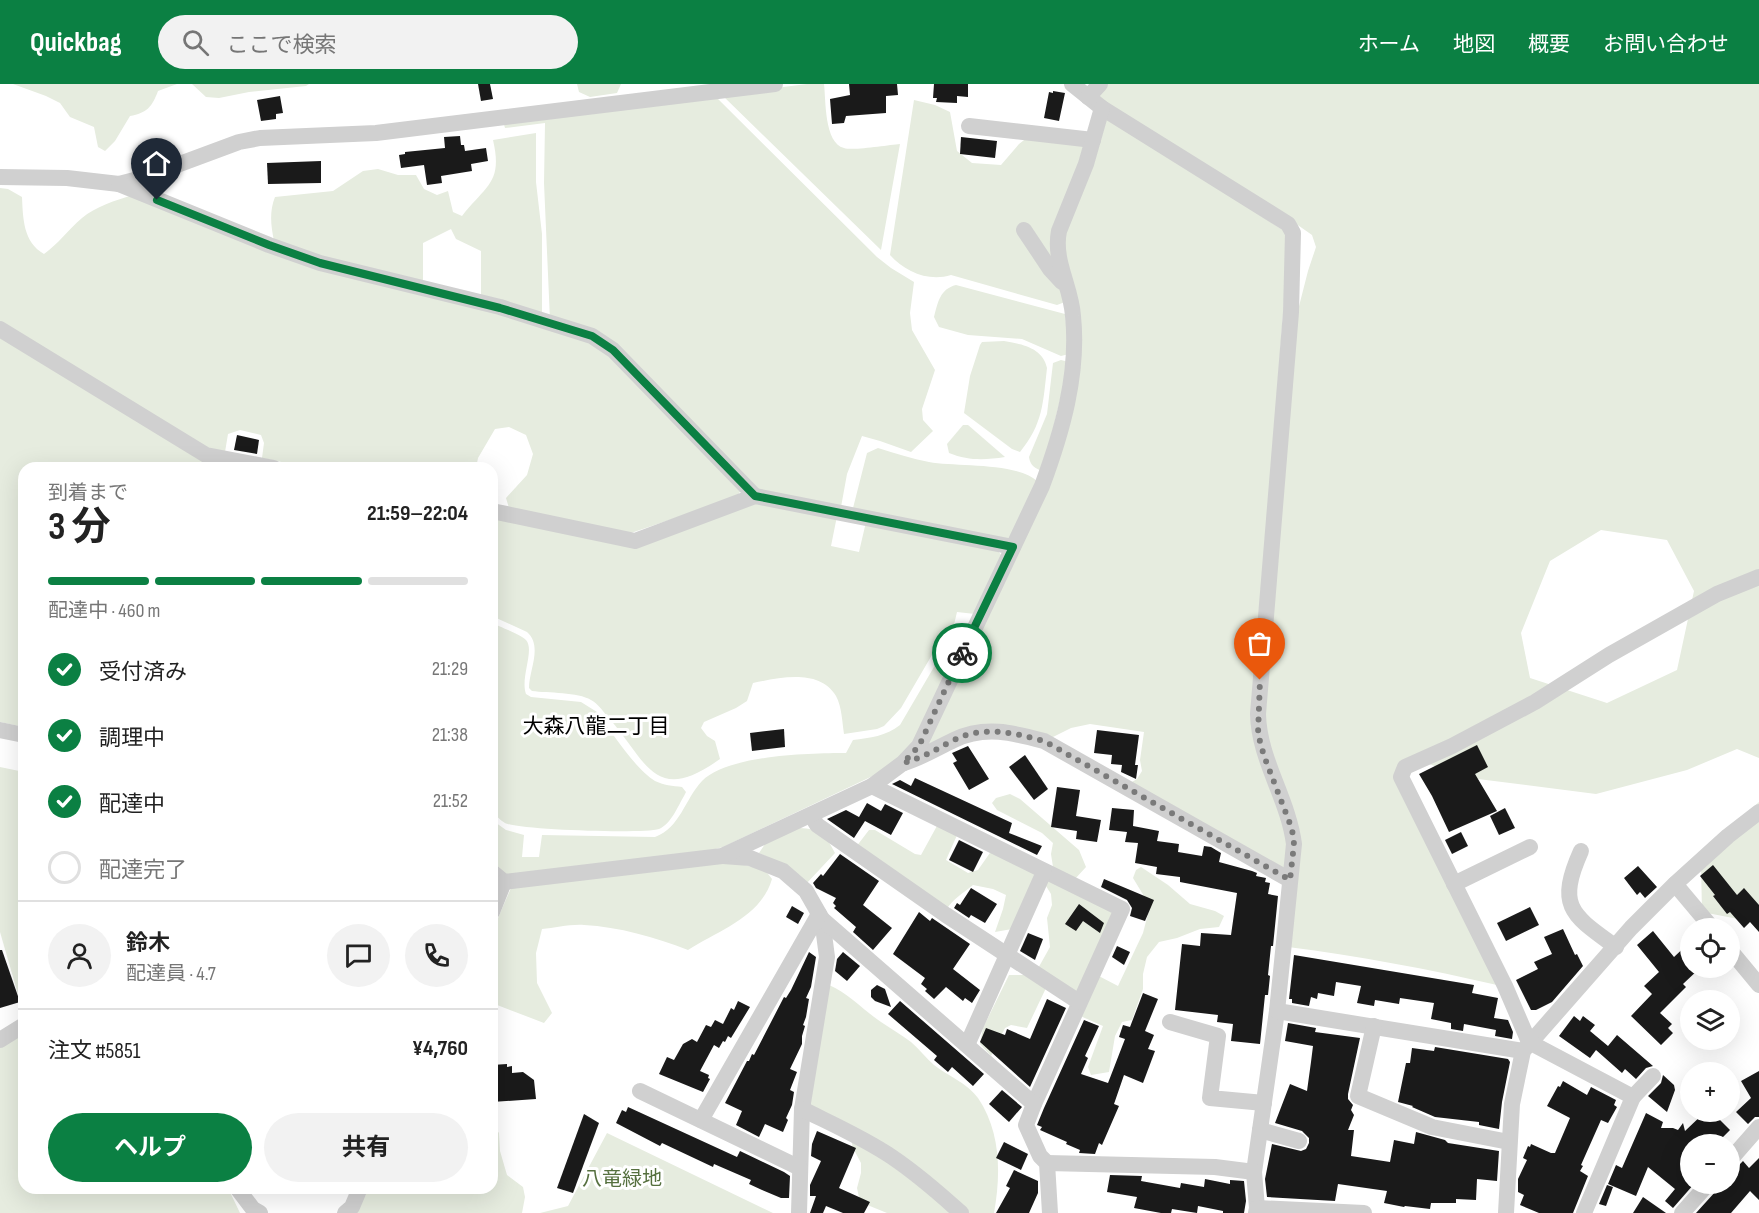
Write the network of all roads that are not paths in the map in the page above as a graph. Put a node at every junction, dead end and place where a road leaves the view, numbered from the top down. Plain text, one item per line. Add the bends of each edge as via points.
1 (775, 84) edge
2 (1072, 84) edge
3 (1100, 84) edge
4 (1088, 97) junction
5 (1102, 108) junction
6 (969, 126) dead end
7 (1093, 140) junction
8 (0, 177) edge
9 (119, 184) junction
10 (1024, 230) dead end
11 (1066, 287) junction
12 (0, 329) edge
13 (243, 462) edge
14 (755, 496) junction
15 (498, 512) edge
16 (1013, 547) junction
17 (1759, 576) edge
18 (0, 730) edge
19 (18, 734) edge
20 (903, 763) junction
21 (872, 786) junction
22 (1759, 812) edge
23 (811, 815) junction
24 (1530, 847) dead end
25 (1581, 851) dead end
26 (723, 856) junction
27 (1044, 872) junction
28 (498, 877) edge
29 (1290, 880) junction
30 (1454, 884) junction
31 (1675, 885) junction
32 (820, 916) junction
33 (1703, 918) edge
34 (1616, 947) junction
35 (1007, 955) junction
36 (1740, 962) edge
37 (1759, 985) edge
38 (1079, 1002) junction
39 (1277, 1011) junction
40 (1170, 1022) dead end
41 (1374, 1026) junction
42 (18, 1029) edge
43 (0, 1040) edge
44 (968, 1045) junction
45 (1526, 1046) junction
46 (1653, 1076) dead end
47 (640, 1091) dead end
48 (1633, 1097) junction
49 (1264, 1103) junction
50 (1034, 1104) junction
51 (802, 1108) junction
52 (701, 1120) junction
53 (1759, 1126) edge
54 (1260, 1130) junction
55 (1299, 1141) dead end
56 (1509, 1142) junction
57 (1740, 1148) edge
58 (1047, 1163) junction
59 (800, 1168) junction
60 (1254, 1172) junction
61 (242, 1194) edge
62 (357, 1194) edge
63 (1699, 1194) edge
64 (1256, 1211) edge
65 (260, 1213) edge
66 (345, 1213) edge
67 (799, 1213) edge
68 (961, 1213) edge
69 (1050, 1213) edge
70 (1364, 1213) edge
71 (1506, 1213) edge
72 (1584, 1213) edge
73 (1682, 1213) edge

1 - 9 street via 376,133 260,138
2 - 4 street
3 - 4 street
4 - 5 street
5 - 7 street
5 - 29 street via 1288,224 1293,233 1291,312 1258,714 1264,756 1292,829
6 - 7 street
7 - 11 street via 1059,231 1057,254
8 - 9 street
9 - 14 street via 320,263 500,308 592,336 613,350
10 - 11 street
11 - 16 street via 1075,333 1065,411 1042,486
12 - 13 street via 206,455
14 - 15 street via 635,541
14 - 16 street
16 - 20 street via 919,746
17 - 30 street via 1717,594 1535,702 1405,767 1401,777
18 - 19 street
20 - 21 street
20 - 29 street via 977,732 1012,732 1044,741
21 - 23 street
21 - 27 street
22 - 31 street
23 - 26 street
23 - 35 street via 817,825
24 - 30 street
25 - 34 street via 1569,889 1574,912 1586,926
26 - 28 street
26 - 32 street via 750,858 783,871 806,891
27 - 35 street
27 - 38 street via 1122,909
29 - 39 street
30 - 45 street via 1505,986
31 - 33 street
31 - 34 street
32 - 44 street
32 - 51 street via 827,957
32 - 52 street
34 - 45 street
35 - 38 street
35 - 44 street
36 - 37 street
38 - 50 street
39 - 41 street
39 - 49 street
40 - 49 street via 1218,1036 1210,1098
41 - 45 street
41 - 56 street via 1358,1096 1432,1127
42 - 43 street
44 - 50 street
45 - 48 street
45 - 56 street via 1512,1104
46 - 48 street
47 - 52 street
48 - 72 street
49 - 54 street
50 - 58 street via 1026,1125
51 - 59 street
51 - 68 street via 892,1157
52 - 59 street
53 - 57 street
54 - 55 street
54 - 60 street
56 - 71 street
58 - 60 street via 1204,1166
58 - 69 street
59 - 67 street
60 - 64 street
61 - 65 street
62 - 66 street
63 - 73 street
64 - 70 street

